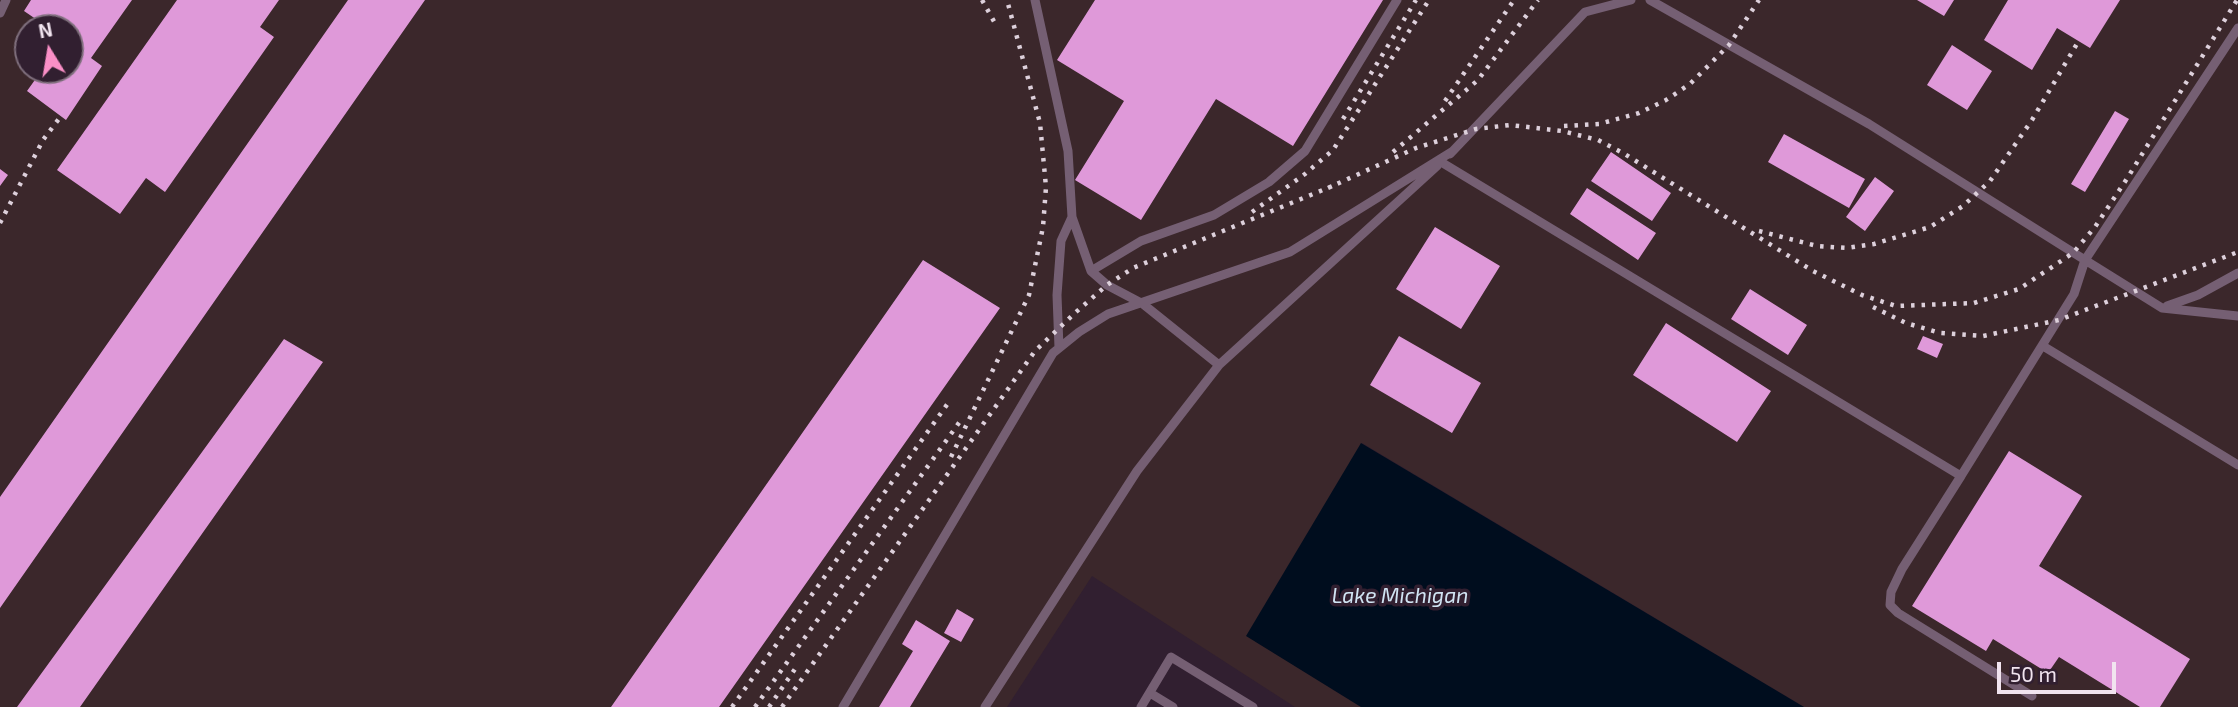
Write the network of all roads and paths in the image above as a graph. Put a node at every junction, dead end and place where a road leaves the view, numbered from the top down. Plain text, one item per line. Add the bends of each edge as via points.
1 (6, 0) edge
2 (1035, 0) edge
3 (1397, 0) edge
4 (1631, 0) edge
5 (1650, 0) edge
6 (0, 13) edge
7 (2238, 28) edge
8 (1453, 151) junction
9 (1441, 162) junction
10 (1072, 217) junction
11 (2085, 260) junction
12 (1091, 271) junction
13 (2238, 274) edge
14 (1143, 303) junction
15 (2162, 308) junction
16 (2238, 316) edge
17 (2043, 346) junction
18 (1059, 348) junction
19 (1219, 365) junction
20 (2238, 464) edge
21 (1961, 476) junction
22 (1150, 693) junction
23 (2032, 696) dead end
24 (843, 707) edge
25 (985, 707) edge
26 (1141, 707) edge
27 (1173, 707) edge
28 (1253, 707) edge

1 - 6 lane
2 - 10 lane via 1068,151
3 - 12 lane via 1306,151 1269,182 1214,215 1141,241
4 - 8 lane via 1585,12
5 - 11 lane via 1868,124
7 - 11 lane
8 - 9 lane
8 - 14 lane via 1290,252
9 - 19 lane
9 - 21 lane
10 - 12 lane
10 - 18 lane via 1061,241
11 - 15 lane
11 - 17 lane via 2074,294
12 - 14 lane via 1107,285
13 - 15 lane
14 - 18 lane via 1108,314
14 - 19 lane
15 - 16 lane
17 - 20 lane
17 - 21 lane
18 - 24 lane
19 - 25 lane via 1137,471
21 - 23 lane via 1902,569 1890,605
22 - 26 lane
22 - 27 lane
22 - 28 lane via 1171,657

